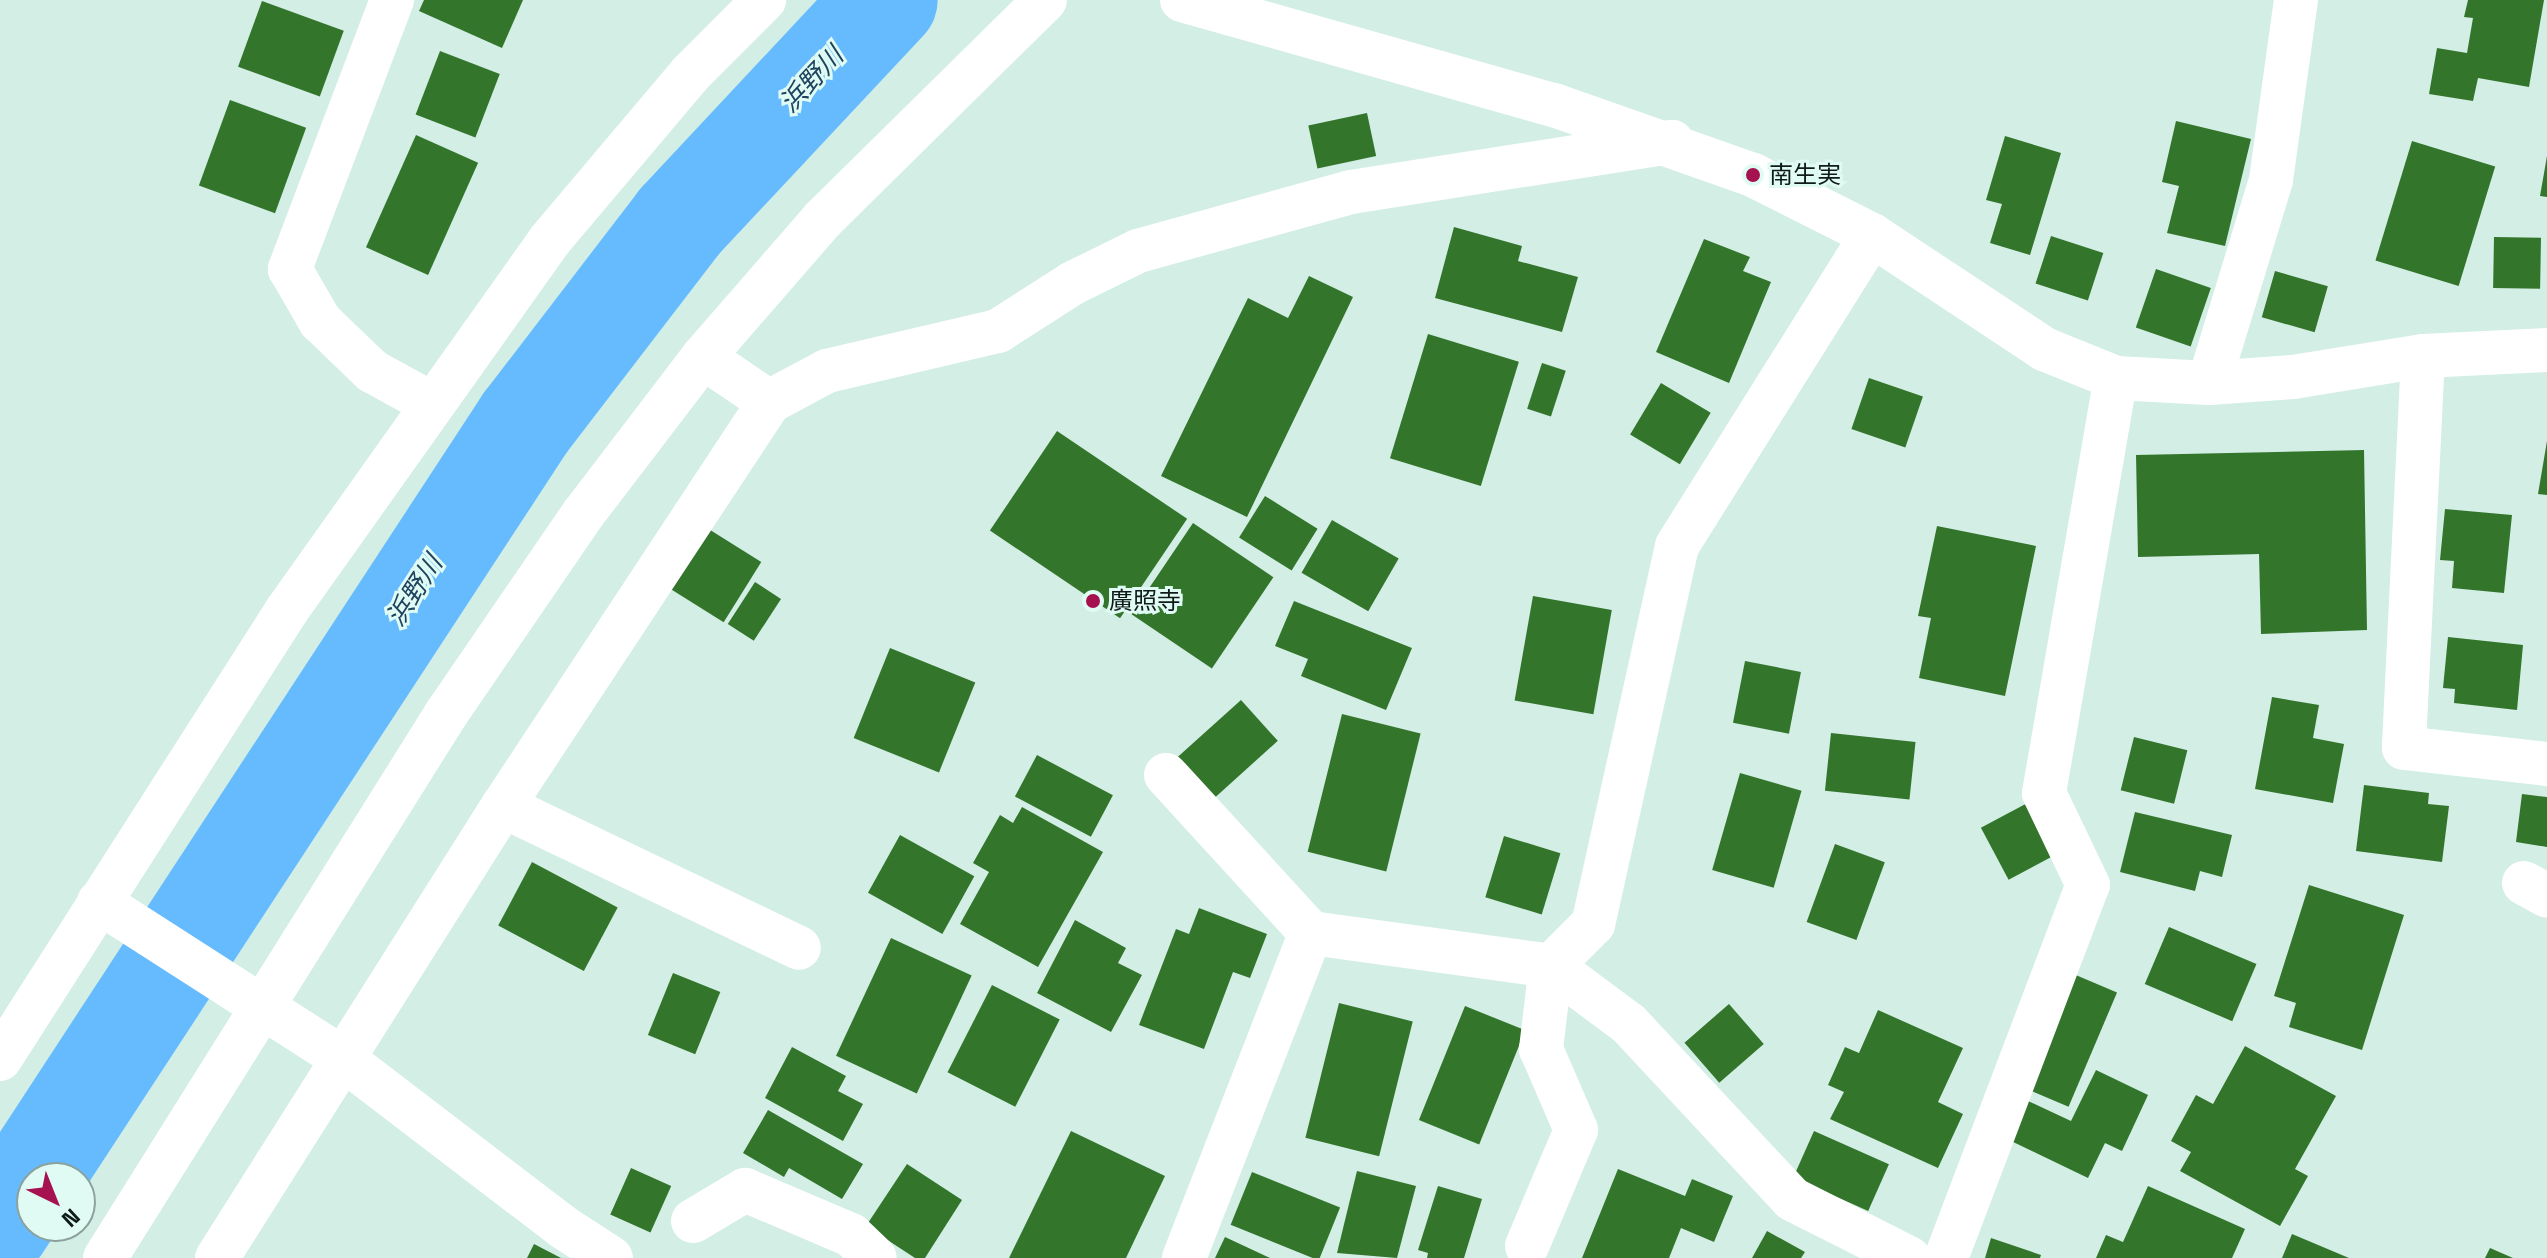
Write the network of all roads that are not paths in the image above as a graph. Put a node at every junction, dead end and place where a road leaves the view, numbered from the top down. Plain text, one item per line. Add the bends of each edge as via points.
1 (392, 0) edge
2 (764, 0) edge
3 (1045, 0) edge
4 (1182, 0) edge
5 (2296, 0) edge
6 (1672, 142) junction
7 (1872, 235) junction
8 (2547, 350) edge
9 (2423, 356) junction
10 (703, 357) junction
11 (2116, 378) junction
12 (2209, 383) junction
13 (769, 402) junction
14 (432, 404) junction
15 (2547, 764) edge
16 (1166, 775) dead end
17 (503, 806) junction
18 (99, 902) junction
19 (1311, 933) junction
20 (799, 948) dead end
21 (1551, 966) junction
22 (264, 1005) junction
23 (342, 1058) junction
24 (0, 1059) edge
25 (693, 1221) dead end
26 (1527, 1246) dead end
27 (105, 1258) edge
28 (217, 1258) edge
29 (611, 1258) edge
30 (875, 1258) edge
31 (1184, 1258) edge
32 (1909, 1258) edge
33 (1946, 1258) edge

1 - 14 street via 290,269 320,321 372,371
2 - 14 street via 690,74 549,241
3 - 10 street via 822,220
4 - 6 street
5 - 12 street via 2271,180
6 - 7 street via 1753,175
6 - 13 street via 1351,192 1138,251 1073,283 998,331 827,371
7 - 11 street via 2044,349
7 - 21 street via 1677,546 1593,924
8 - 9 street
9 - 12 street via 2293,377
9 - 15 street via 2404,748
10 - 13 street
10 - 22 street via 583,514 446,714
11 - 12 street
11 - 33 street via 2044,793 2088,885
13 - 17 street
14 - 18 street via 287,610
16 - 19 street
17 - 20 street
17 - 23 street
18 - 22 street
18 - 24 street
19 - 21 street
19 - 31 street
21 - 26 street via 1541,1049 1576,1130
21 - 32 street via 1629,1024 1792,1199
22 - 23 street
22 - 27 street
23 - 28 street
23 - 29 street via 550,1218
25 - 30 street via 745,1190 851,1235

